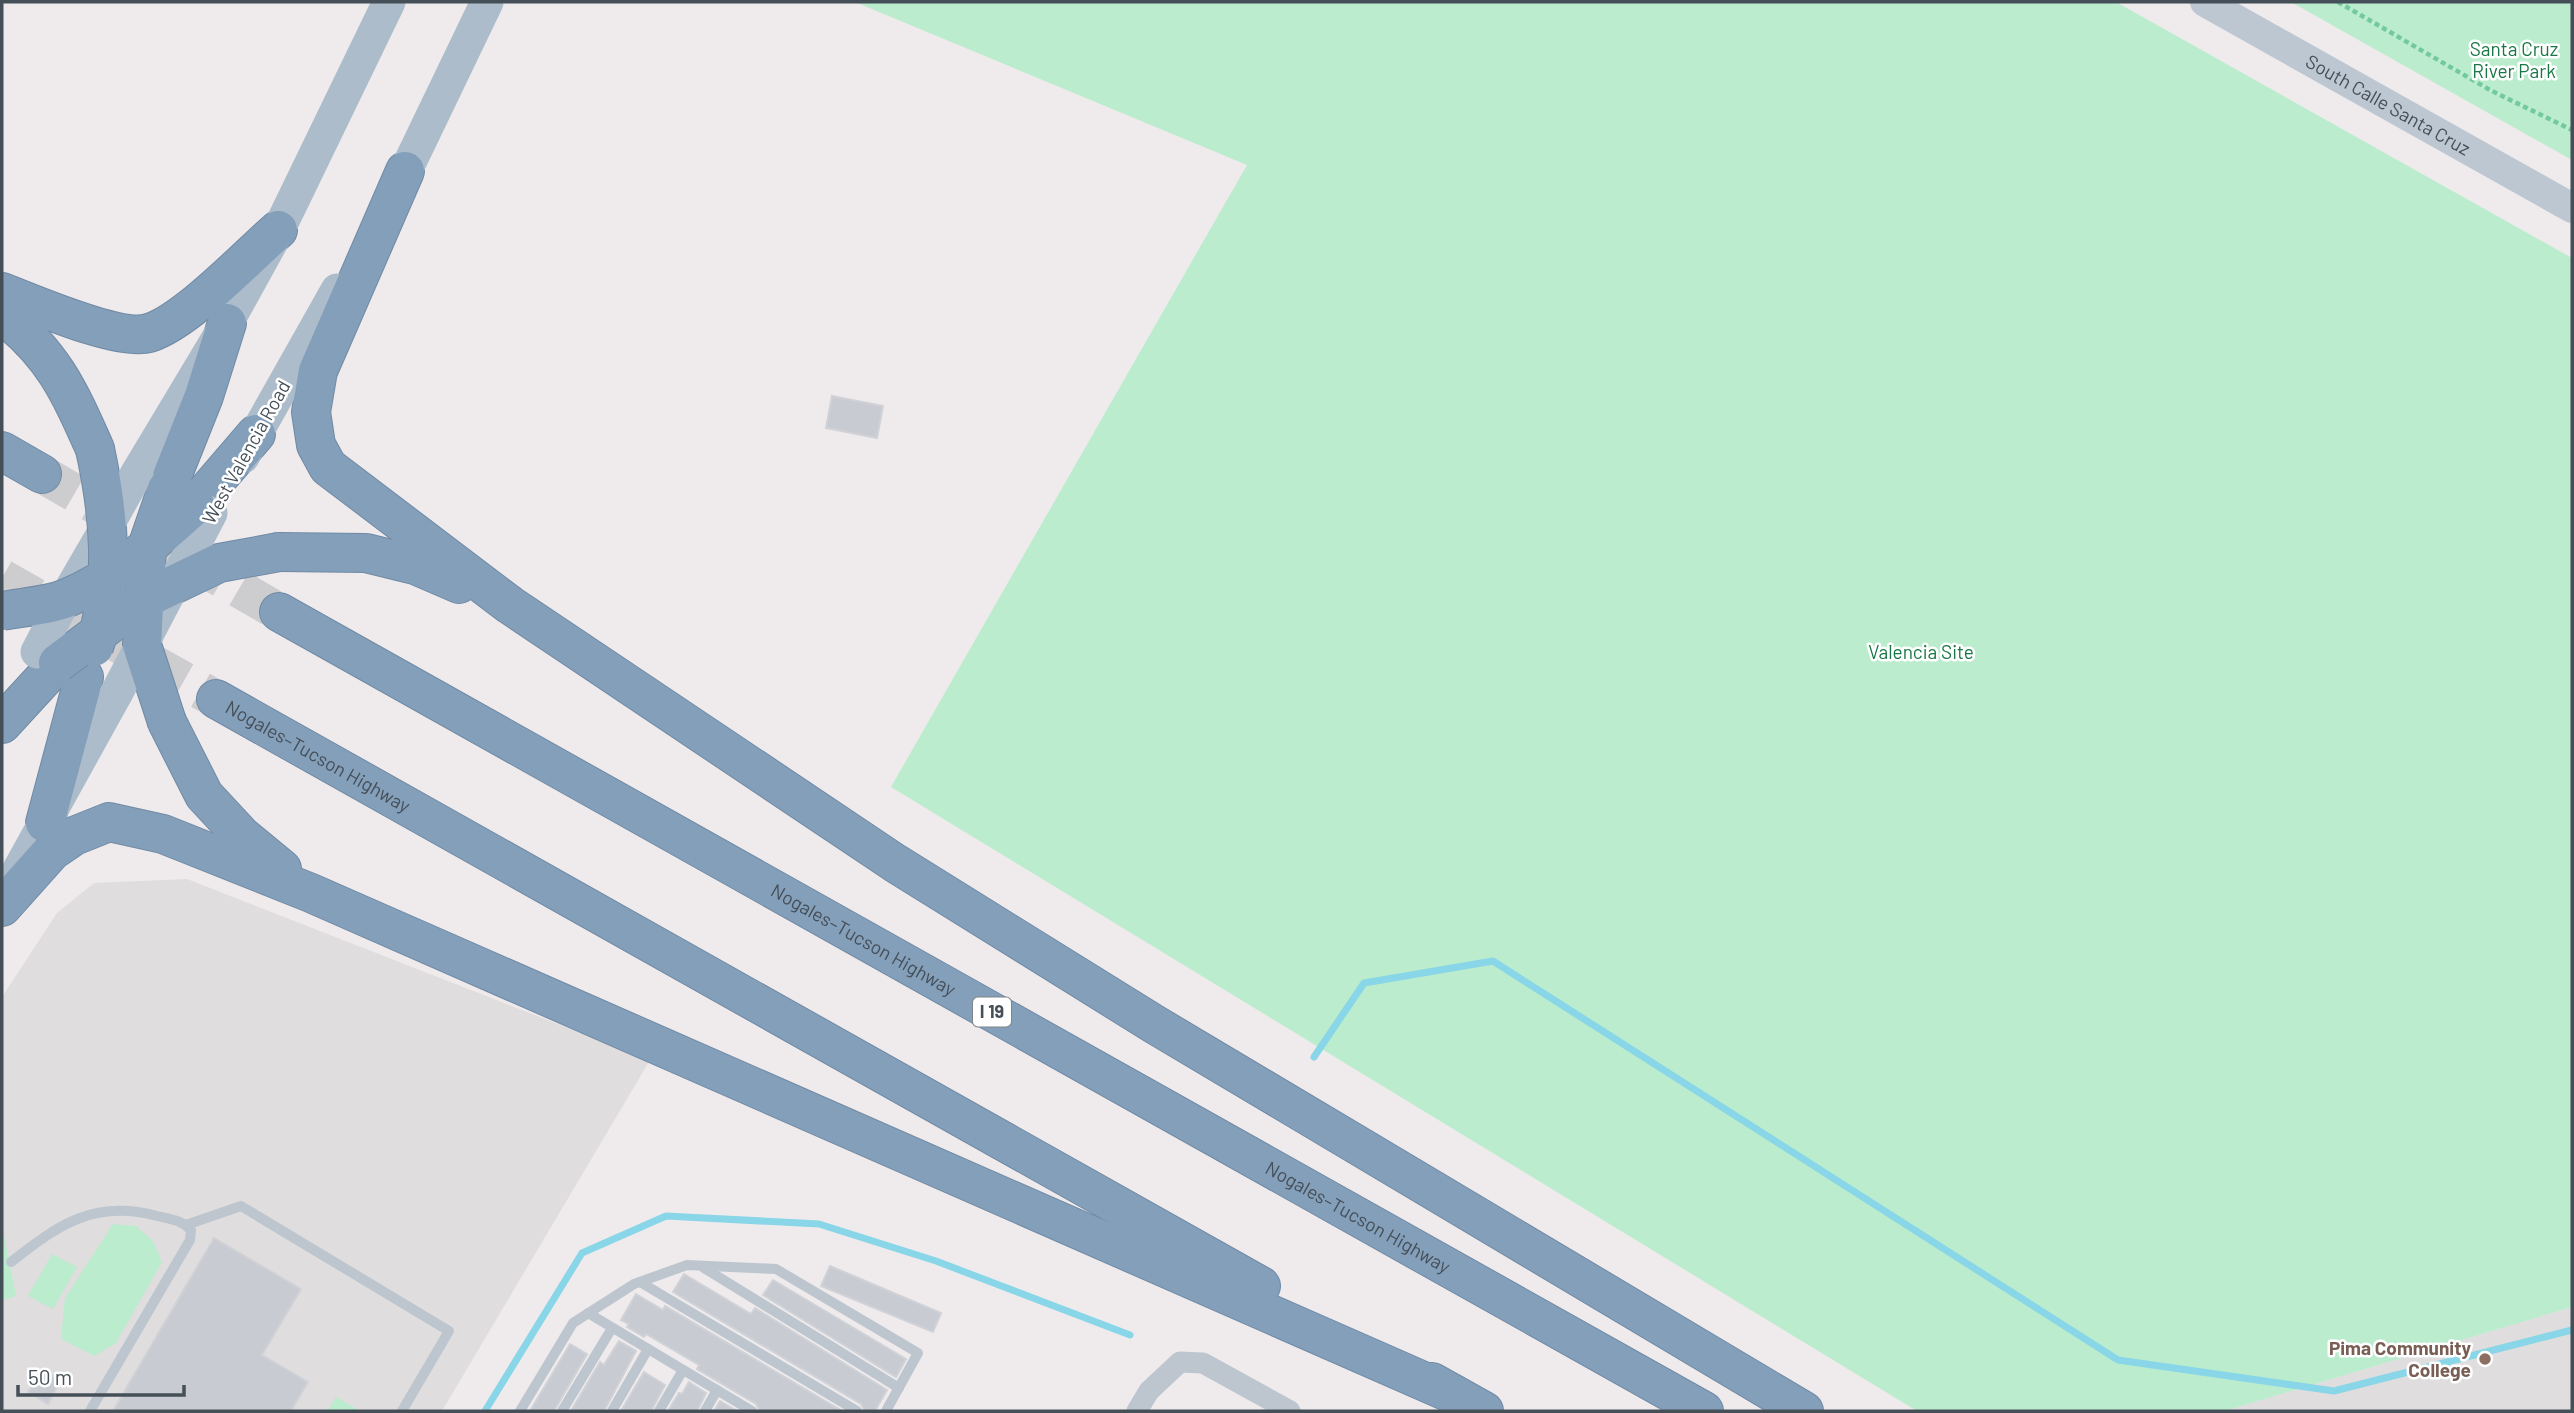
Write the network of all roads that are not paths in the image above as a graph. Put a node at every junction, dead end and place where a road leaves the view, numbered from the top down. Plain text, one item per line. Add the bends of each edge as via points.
1 (388, 2) edge
2 (487, 2) edge
3 (2205, 2) edge
4 (405, 171) junction
5 (2572, 208) edge
6 (278, 230) junction
7 (2, 292) edge
8 (2, 315) edge
9 (228, 323) joint
10 (256, 434) joint
11 (2, 451) edge
12 (42, 474) tunnel mouth
13 (177, 495) junction
14 (109, 523) junction
15 (147, 547) junction
16 (108, 576) junction
17 (159, 592) junction
18 (65, 599) junction
19 (510, 605) junction
20 (2, 611) edge
21 (279, 612) tunnel mouth
22 (99, 633) junction
23 (142, 645) junction
24 (74, 671) junction
25 (216, 699) tunnel mouth
26 (2, 716) edge
27 (2, 724) edge
28 (45, 823) joint
29 (311, 893) junction
30 (2, 900) edge
31 (2, 907) edge
32 (186, 1225) junction
33 (11, 1262) dead end
34 (701, 1266) junction
35 (640, 1282) junction
36 (588, 1313) junction
37 (612, 1328) junction
38 (648, 1349) junction
39 (683, 1370) junction
40 (899, 1388) junction
41 (717, 1390) junction
42 (1469, 1403) edge
43 (90, 1411) edge
44 (402, 1411) edge
45 (520, 1411) edge
46 (562, 1411) edge
47 (612, 1411) edge
48 (659, 1411) edge
49 (705, 1411) edge
50 (752, 1411) edge
51 (857, 1411) edge
52 (886, 1411) edge
53 (1137, 1411) edge
54 (1290, 1411) edge
55 (1704, 1411) edge
56 (1804, 1411) edge

1 - 6 main road
2 - 4 main road, West Valencia Road
3 - 5 street, South Calle Santa Cruz
4 - 10 main road, West Valencia Road
4 - 19 highway via 318,371 311,412 316,445 328,467
6 - 7 highway via 188,311 148,333 109,331
6 - 9 main road
8 - 14 highway, bridge via 46,355 66,385 95,449
9 - 13 highway
10 - 13 highway
11 - 12 highway
13 - 14 main road, bridge
13 - 15 highway, bridge
13 - 17 main road, West Valencia Road, bridge
14 - 16 highway, bridge
14 - 18 main road, bridge
15 - 16 highway, bridge
15 - 17 highway, bridge
16 - 18 highway, bridge
16 - 22 highway, bridge
17 - 19 highway, bridge via 219,563 279,552 366,552 415,565
17 - 22 highway, bridge
17 - 23 highway, bridge
18 - 20 highway, bridge
18 - 24 main road, bridge
19 - 56 highway via 929,884 1154,1024
21 - 55 highway, Nogales–Tucson Highway / I 19
22 - 24 highway, bridge
23 - 24 main road, bridge
23 - 29 highway, bridge via 167,722 204,795 242,836
24 - 26 main road
24 - 27 highway
24 - 28 highway
25 - 42 highway, Nogales–Tucson Highway
28 - 30 main road
29 - 31 highway via 163,834 109,822 52,851
29 - 42 highway
32 - 33 lane via 140,1210 95,1213 47,1233
32 - 43 lane via 191,1230 190,1240
32 - 44 lane via 241,1206 449,1331
34 - 35 lane via 687,1265
34 - 40 lane
34 - 40 lane via 776,1269 918,1353
35 - 36 lane
35 - 51 lane
36 - 37 lane
36 - 45 lane via 573,1323
37 - 38 lane
37 - 46 lane
38 - 39 lane
38 - 47 lane
39 - 41 lane
39 - 48 lane
40 - 52 lane
41 - 49 lane
41 - 50 lane
53 - 54 street via 1149,1391 1180,1362 1203,1363

